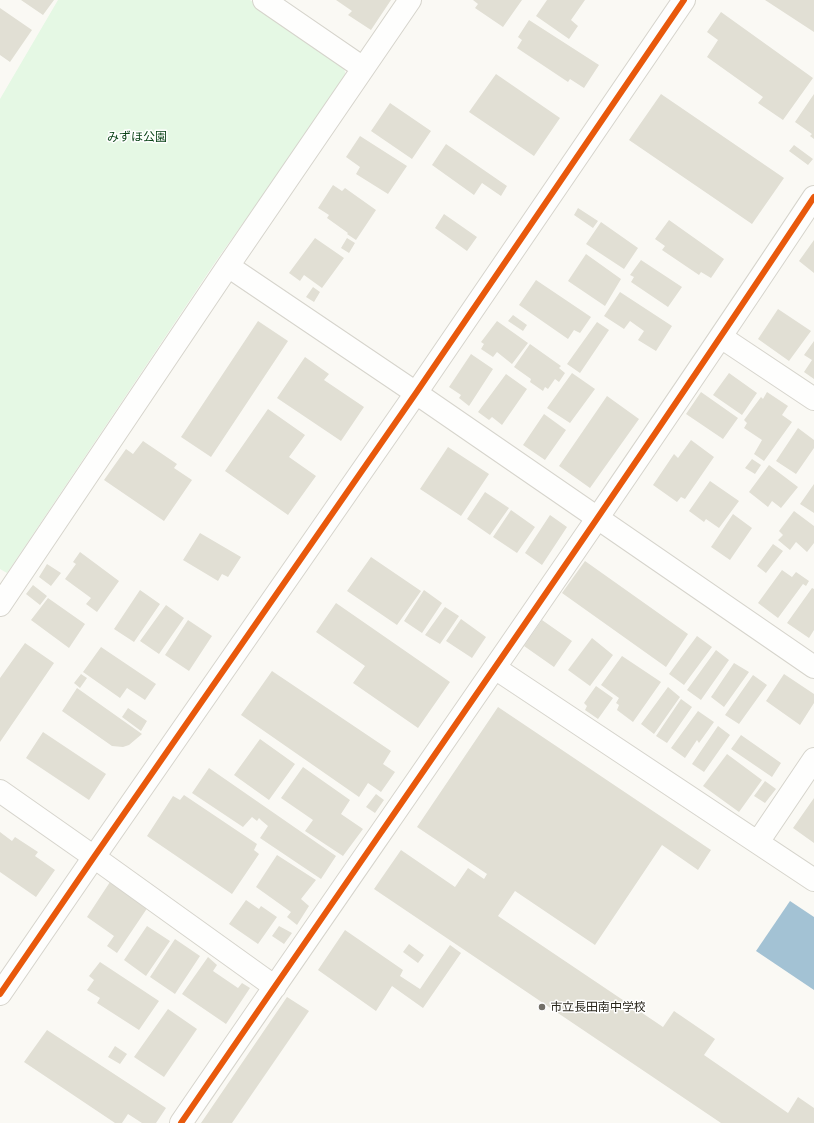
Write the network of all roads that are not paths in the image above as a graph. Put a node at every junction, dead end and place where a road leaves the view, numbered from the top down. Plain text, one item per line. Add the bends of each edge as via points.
1 (264, 0) edge
2 (410, 0) edge
3 (684, 0) edge
4 (363, 68) junction
5 (814, 197) edge
6 (228, 266) junction
7 (721, 337) junction
8 (416, 393) junction
9 (814, 399) edge
10 (597, 518) junction
11 (3, 595) edge
12 (814, 667) edge
13 (495, 668) junction
14 (814, 759) edge
15 (0, 791) edge
16 (758, 842) junction
17 (94, 857) junction
18 (814, 880) edge
19 (275, 987) junction
20 (0, 994) edge
21 (181, 1123) edge

1 - 4 street
2 - 4 street
3 - 8 street
4 - 6 street
5 - 7 street
6 - 8 street
6 - 11 street
7 - 9 street
7 - 10 street
8 - 10 street
8 - 17 street
10 - 12 street
10 - 13 street
13 - 16 street
13 - 19 street
14 - 16 street
15 - 17 street
16 - 18 street
17 - 19 street
17 - 20 street
19 - 21 street

